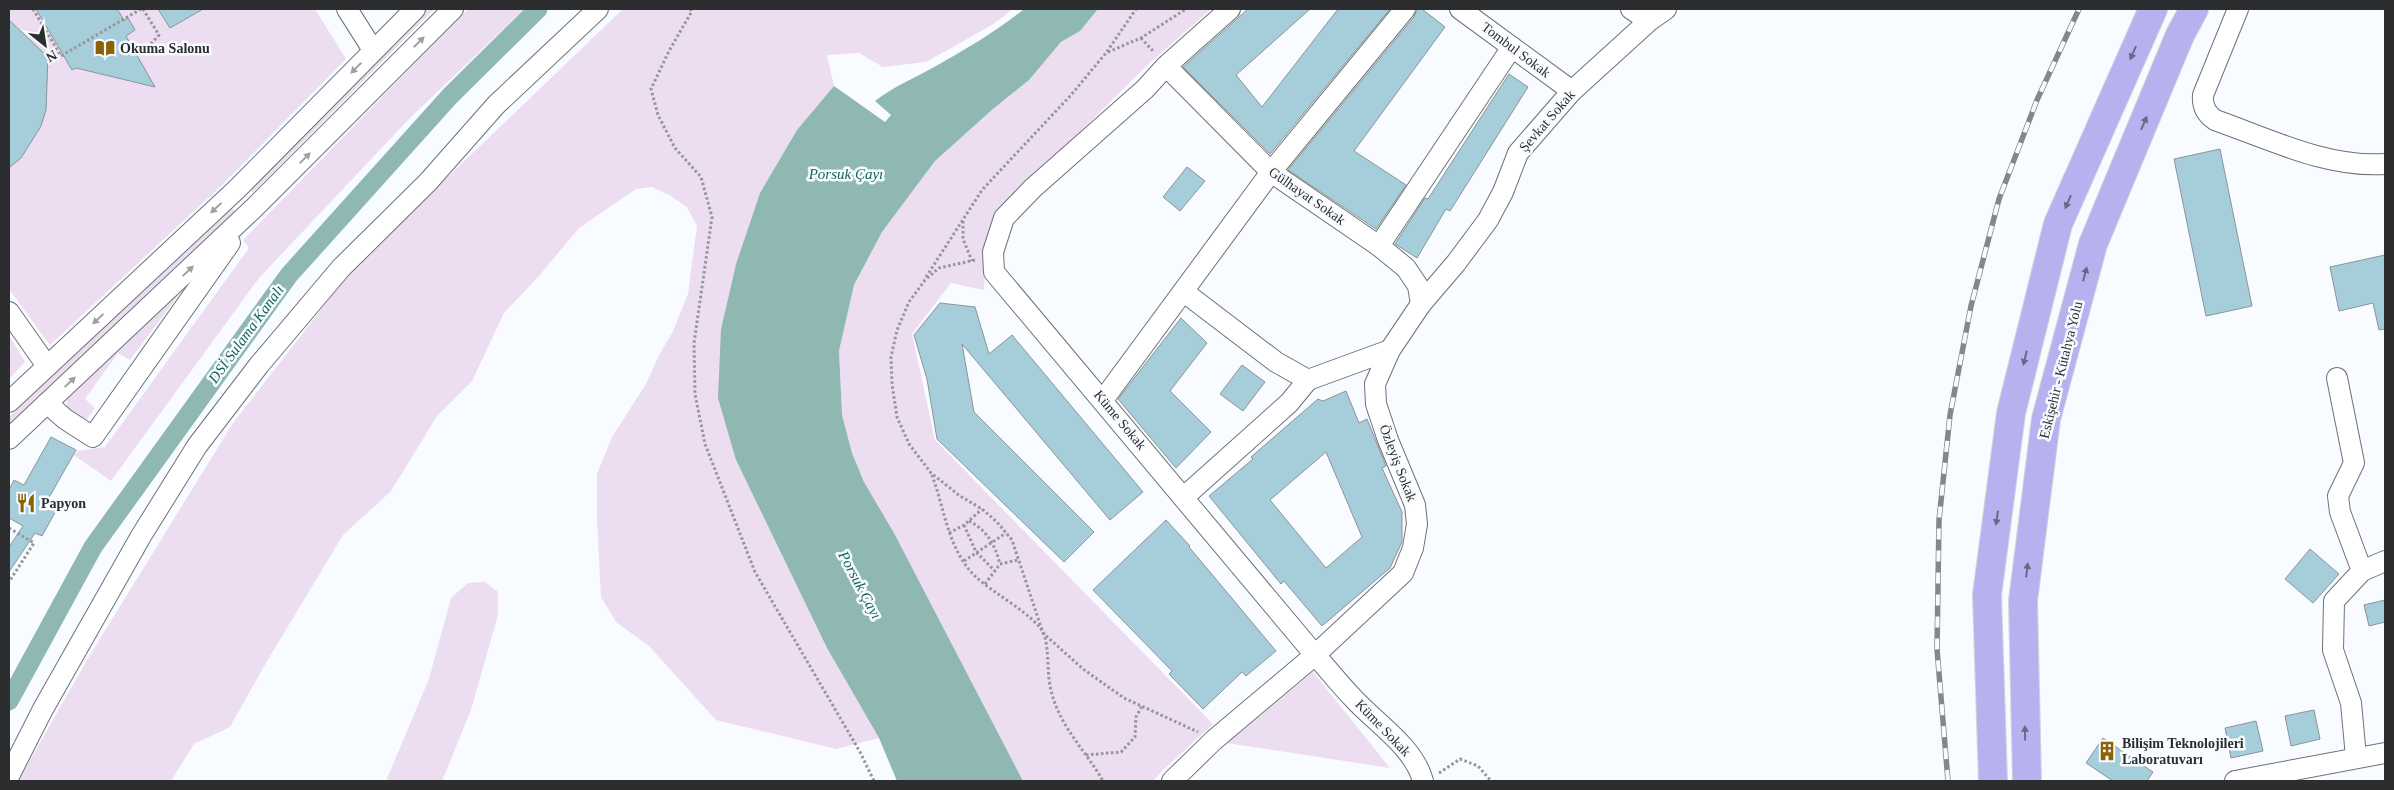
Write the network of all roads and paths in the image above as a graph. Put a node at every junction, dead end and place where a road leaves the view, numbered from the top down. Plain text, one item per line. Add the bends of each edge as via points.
1 (33, 9) edge
2 (142, 9) edge
3 (347, 9) edge
4 (415, 9) edge
5 (453, 9) edge
6 (598, 9) edge
7 (690, 9) edge
8 (1136, 9) edge
9 (1186, 9) edge
10 (1230, 9) edge
11 (1405, 9) edge
12 (1460, 9) edge
13 (1630, 9) edge
14 (1666, 9) edge
15 (2153, 9) edge
16 (2194, 9) edge
17 (2238, 9) edge
18 (1649, 22) junction
19 (149, 46) dead end
20 (1512, 47) junction
21 (373, 50) junction
22 (1106, 52) junction
23 (1166, 66) junction
24 (1572, 91) junction
25 (2385, 164) edge
26 (1271, 172) junction
27 (237, 189) junction
28 (255, 207) junction
29 (963, 220) junction
30 (1379, 246) junction
31 (972, 261) junction
32 (994, 272) junction
33 (925, 280) junction
34 (1184, 292) junction
35 (1421, 304) junction
36 (9, 312) edge
37 (1390, 350) junction
38 (47, 366) junction
39 (2337, 378) dead end
40 (1308, 380) junction
41 (1103, 400) junction
42 (9, 402) edge
43 (47, 403) junction
44 (9, 439) edge
45 (931, 473) junction
46 (1184, 496) junction
47 (982, 509) junction
48 (969, 521) junction
49 (964, 525) junction
50 (9, 528) edge
51 (949, 533) junction
52 (1006, 533) junction
53 (992, 541) junction
54 (976, 552) junction
55 (1018, 560) junction
56 (964, 561) junction
57 (2385, 561) edge
58 (1000, 564) junction
59 (994, 570) junction
60 (2362, 571) junction
61 (9, 582) edge
62 (985, 584) junction
63 (1043, 633) junction
64 (1315, 655) junction
65 (1142, 706) junction
66 (1214, 740) junction
67 (2385, 753) edge
68 (1086, 755) junction
69 (2356, 757) junction
70 (9, 776) edge
71 (1423, 780) edge
72 (874, 781) edge
73 (1103, 781) edge
74 (1172, 781) edge
75 (1491, 781) edge
76 (1993, 781) edge
77 (2027, 781) edge
78 (2235, 781) edge

1 - 2 path via 62,56
2 - 19 path via 159,34
3 - 21 street
4 - 21 street
28 -> 5 street
6 - 70 street via 496,105 428,182 341,268 259,364 197,446 141,536
7 - 72 path via 692,11 651,89 658,116 675,148 701,177 712,217 694,343 695,394 705,444 755,572
8 - 22 path
9 - 22 path via 1141,38
10 - 23 street
11 - 26 street
12 - 20 street, Tombul Sokak
13 - 18 street
14 - 18 street, Şevkat Sokak
15 -> 76 highway via 2058,224 2012,413 1987,595
77 -> 16 highway, Eskişehir - Kütahya Yolu via 2023,601 2046,419 2094,244 2180,35
17 - 25 street via 2203,94 2203,105 2210,116 2321,157
18 - 24 street, Şevkat Sokak
20 - 24 street, Tombul Sokak
20 - 30 street
21 -> 27 street
22 - 29 path via 1071,95 982,190
23 - 26 street, Gülhayat Sokak
23 - 32 street via 1004,218 993,252
24 - 35 street, Şevkat Sokak via 1518,153 1488,220
26 - 30 street, Gülhayat Sokak
26 - 34 street
27 - 28 street
27 -> 38 street
43 -> 28 street
28 - 43 street via 93,437 65,420
29 - 31 path via 962,239
29 - 33 path
30 - 35 street, Gülhayat Sokak via 1406,268 1418,286
31 - 32 path via 981,260
31 - 33 path via 939,268
32 - 41 street, Küme Sokak
33 - 45 path via 909,302 897,330 891,366 898,417 909,444
34 - 40 street via 1276,362
34 - 41 street
35 - 37 street, Özleyiş Sokak
36 - 38 street
37 - 40 street
37 - 64 street, Özleyiş Sokak via 1375,384 1376,404 1415,505 1417,524 1413,548 1403,573
38 - 42 street
39 - 60 street via 2354,462 2338,496 2340,512
40 - 46 street via 1289,403
41 - 46 street, Küme Sokak
43 - 44 street
45 - 47 path
45 - 51 path
46 - 64 street, Küme Sokak
47 - 48 path
47 - 52 path
48 - 49 path
48 - 53 path
49 - 51 path
49 - 54 path
50 - 61 path via 34,543
51 - 56 path
52 - 53 path
52 - 55 path via 1012,540
53 - 54 path
53 - 58 path
54 - 56 path
54 - 59 path
55 - 58 path
55 - 63 path
56 - 62 path
57 - 60 street
58 - 59 path
59 - 62 path
60 - 69 street via 2334,601 2333,650 2351,703
62 - 63 path via 1025,613
63 - 65 path via 1083,668 1124,698
63 - 68 path via 1051,692 1060,719
64 - 66 street, Özleyiş Sokak
64 - 71 street, Küme Sokak via 1413,759
65 - 66 path
65 - 68 path via 1136,717 1135,737 1121,752
66 - 74 street, Özleyiş Sokak
67 - 69 street
68 - 73 path
69 - 78 street
71 - 75 path via 1432,778 1460,759 1478,766

